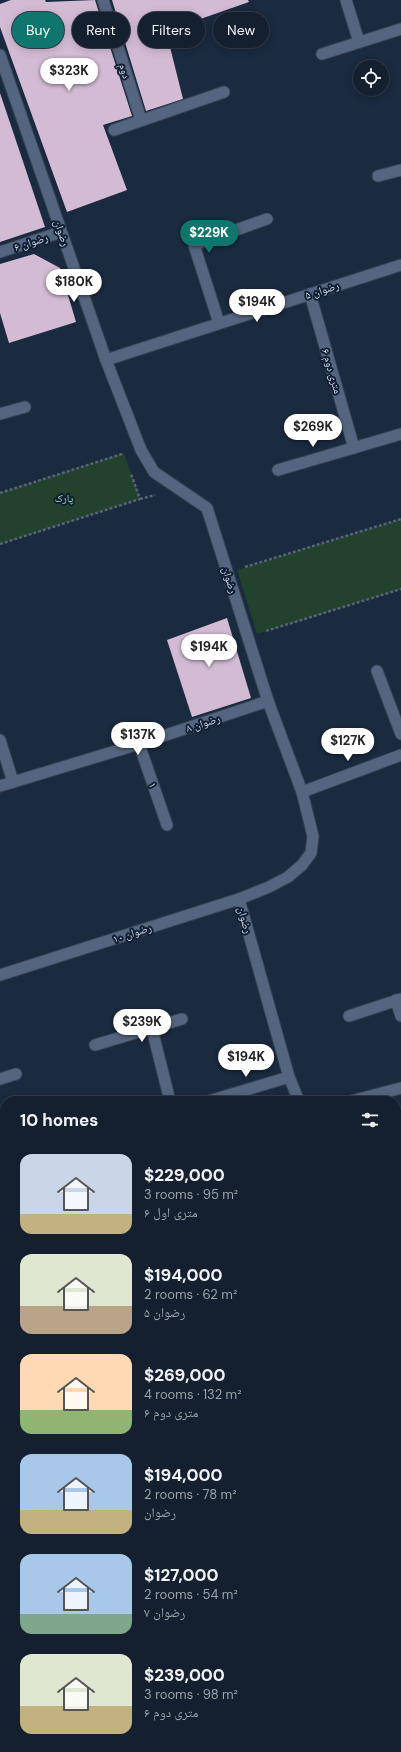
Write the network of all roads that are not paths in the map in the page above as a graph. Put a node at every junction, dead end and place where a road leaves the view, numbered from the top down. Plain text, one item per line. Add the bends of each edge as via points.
1 (103, 0) edge
2 (346, 0) edge
3 (401, 29) edge
4 (359, 42) junction
5 (322, 54) dead end
6 (1, 60) edge
7 (224, 92) dead end
8 (141, 120) junction
9 (114, 130) dead end
10 (401, 170) edge
11 (378, 176) dead end
12 (267, 219) dead end
13 (61, 232) junction
14 (0, 252) edge
15 (401, 265) edge
16 (310, 294) junction
17 (218, 323) junction
18 (106, 360) junction
19 (25, 406) dead end
20 (0, 414) edge
21 (401, 434) edge
22 (354, 448) junction
23 (278, 470) dead end
24 (377, 671) dead end
25 (268, 701) junction
26 (401, 734) edge
27 (0, 740) edge
28 (138, 744) junction
29 (401, 755) edge
30 (13, 782) junction
31 (0, 786) edge
32 (302, 792) junction
33 (167, 825) dead end
34 (239, 899) junction
35 (0, 974) edge
36 (398, 1000) edge
37 (349, 1016) dead end
38 (401, 1016) edge
39 (182, 1019) dead end
40 (152, 1029) junction
41 (95, 1046) dead end
42 (16, 1074) dead end
43 (289, 1077) junction
44 (0, 1079) edge
45 (401, 1088) edge
46 (169, 1096) edge
47 (226, 1096) edge
48 (297, 1096) edge
49 (371, 1096) edge

1 - 8 street, دوم
2 - 4 street
3 - 4 street
4 - 5 street
6 - 13 street, رضوان
7 - 8 street
8 - 9 street
10 - 11 street
12 - 17 street via 194,245
13 - 14 street, رضوان ۶
13 - 18 street, رضوان
15 - 16 street, رضوان ۵
16 - 17 street, رضوان ۵
16 - 22 street, ۶ متری دوم
17 - 18 street, رضوان ۵
18 - 25 street, رضوان via 141,450 154,472 208,508
19 - 20 street
21 - 22 street
22 - 23 street
24 - 26 street
25 - 28 street, رضوان ۸
25 - 32 street, رضوان
27 - 30 street
28 - 30 street, رضوان ۸
28 - 33 street, ۱
29 - 32 street
30 - 31 street, رضوان ۸
32 - 34 street, رضوان via 313,836 311,853 288,877 269,888
34 - 35 street, رضوان ۱۰
34 - 43 street, رضوان
36 - 37 street
36 - 38 street
39 - 40 street
40 - 41 street
40 - 46 street
42 - 44 street
43 - 47 street
43 - 48 street, رضوان
45 - 49 street

